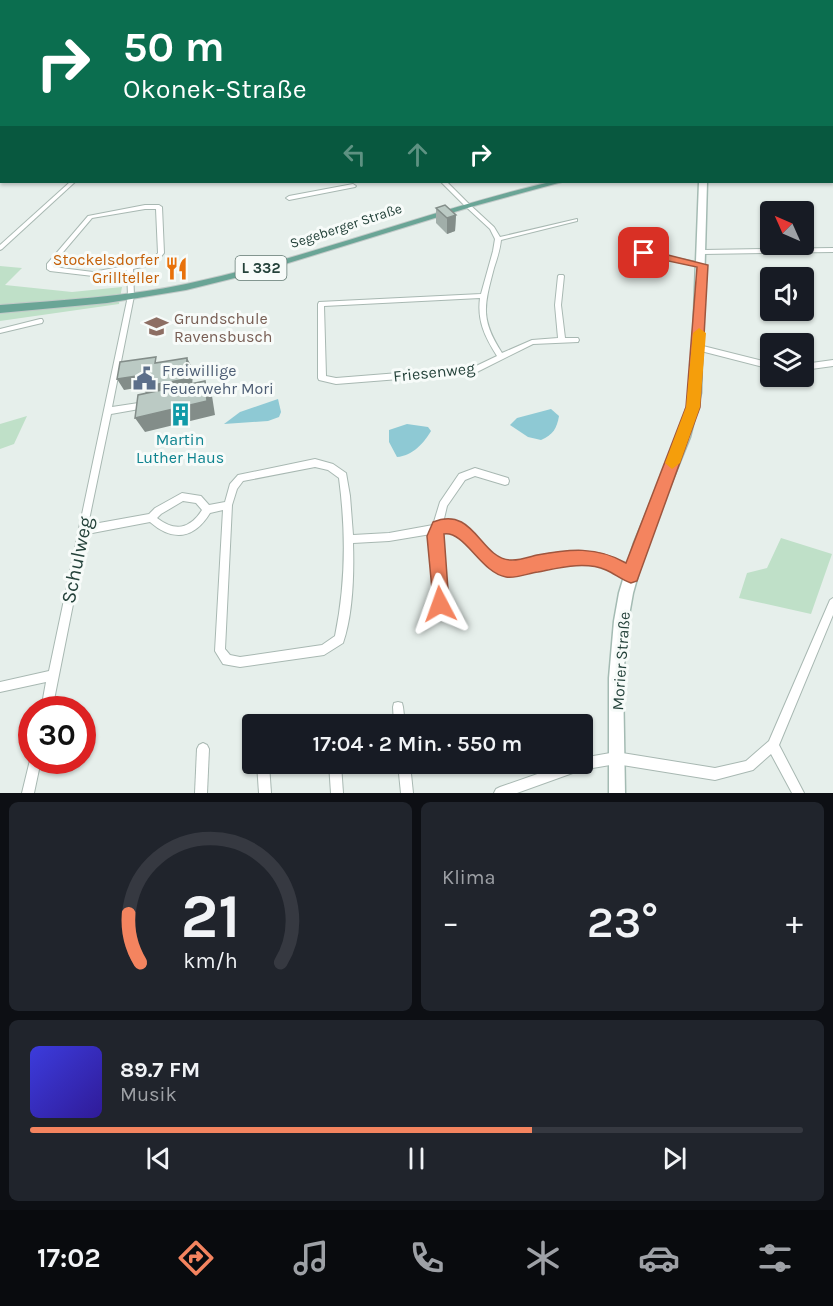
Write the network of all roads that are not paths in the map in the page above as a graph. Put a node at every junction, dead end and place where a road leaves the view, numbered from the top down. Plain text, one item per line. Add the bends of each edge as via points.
1 (71, 183) edge
2 (326, 183) edge
3 (445, 183) edge
4 (554, 183) edge
5 (704, 183) edge
6 (353, 186) dead end
7 (327, 189) junction
8 (289, 198) dead end
9 (466, 204) junction
10 (575, 219) dead end
11 (634, 236) dead end
12 (498, 239) junction
13 (0, 248) edge
14 (814, 249) edge
15 (833, 250) edge
16 (760, 252) edge
17 (703, 258) junction
18 (130, 268) junction
19 (561, 276) dead end
20 (131, 296) junction
21 (483, 296) junction
22 (0, 309) edge
23 (40, 321) dead end
24 (0, 331) edge
25 (562, 339) junction
26 (576, 340) dead end
27 (699, 348) junction
28 (501, 357) junction
29 (760, 363) edge
30 (833, 363) edge
31 (814, 366) edge
32 (159, 402) edge
33 (108, 411) junction
34 (505, 481) dead end
35 (228, 505) junction
36 (207, 509) junction
37 (151, 518) junction
38 (438, 527) junction
39 (84, 530) junction
40 (351, 539) junction
41 (631, 574) junction
42 (833, 603) edge
43 (440, 604) dead end
44 (53, 675) junction
45 (0, 687) edge
46 (49, 696) edge
47 (398, 707) dead end
48 (399, 714) edge
49 (773, 745) junction
50 (203, 749) dead end
51 (616, 758) junction
52 (32, 774) edge
53 (264, 774) edge
54 (335, 774) edge
55 (405, 774) edge
56 (28, 793) edge
57 (201, 793) edge
58 (265, 793) edge
59 (337, 793) edge
60 (407, 793) edge
61 (500, 793) edge
62 (617, 793) edge
63 (798, 793) edge

1 - 13 street
2 - 7 street
3 - 9 street
4 - 9 main road, Segeberger Straße / L 332
5 - 17 main road, Morier Straße
6 - 7 street
7 - 8 street
9 - 12 street
9 - 20 main road, Segeberger Straße / L 332 via 263,268 179,289
10 - 12 street
11 - 17 street via 634,247 644,253
12 - 21 street
14 - 15 street
16 - 17 street
17 - 27 main road, Morier Straße
18 - 18 street via 153,263 161,253 159,207 90,218 50,264 50,269 93,274
18 - 20 street, Schulweg
19 - 25 street via 558,305
20 - 22 main road, Segeberger Straße / L 332
20 - 33 street, Schulweg
21 - 28 street via 482,323
21 - 28 street, Friesenweg via 321,304 322,378 336,381 456,373 475,370
23 - 24 street
25 - 26 street, Friesenweg
25 - 28 street, Friesenweg via 532,342
27 - 29 street
27 - 41 main road, Morier Straße via 690,419
30 - 31 street
32 - 33 street
33 - 39 street, Schulweg
34 - 38 street via 476,472 462,477 443,505
35 - 36 street
35 - 40 street via 233,487 241,478 315,463 330,467 343,476
35 - 40 street via 220,651 227,660 240,662 324,650 339,639
36 - 37 street via 198,499 182,497
36 - 37 street via 201,521 177,532 163,529
37 - 39 street
38 - 40 street via 389,537
38 - 41 street via 450,526 468,535 486,557 507,569 590,557
38 - 43 street via 435,536
39 - 44 street, Schulweg
41 - 51 main road, Morier Straße via 618,654
42 - 49 street
44 - 45 street
44 - 46 street, Schulweg
47 - 48 street
49 - 51 street via 749,766 715,774
49 - 63 street
50 - 57 street
51 - 61 street via 581,764
51 - 62 main road, Morier Straße
52 - 56 street
53 - 58 street
54 - 59 street
55 - 60 street

